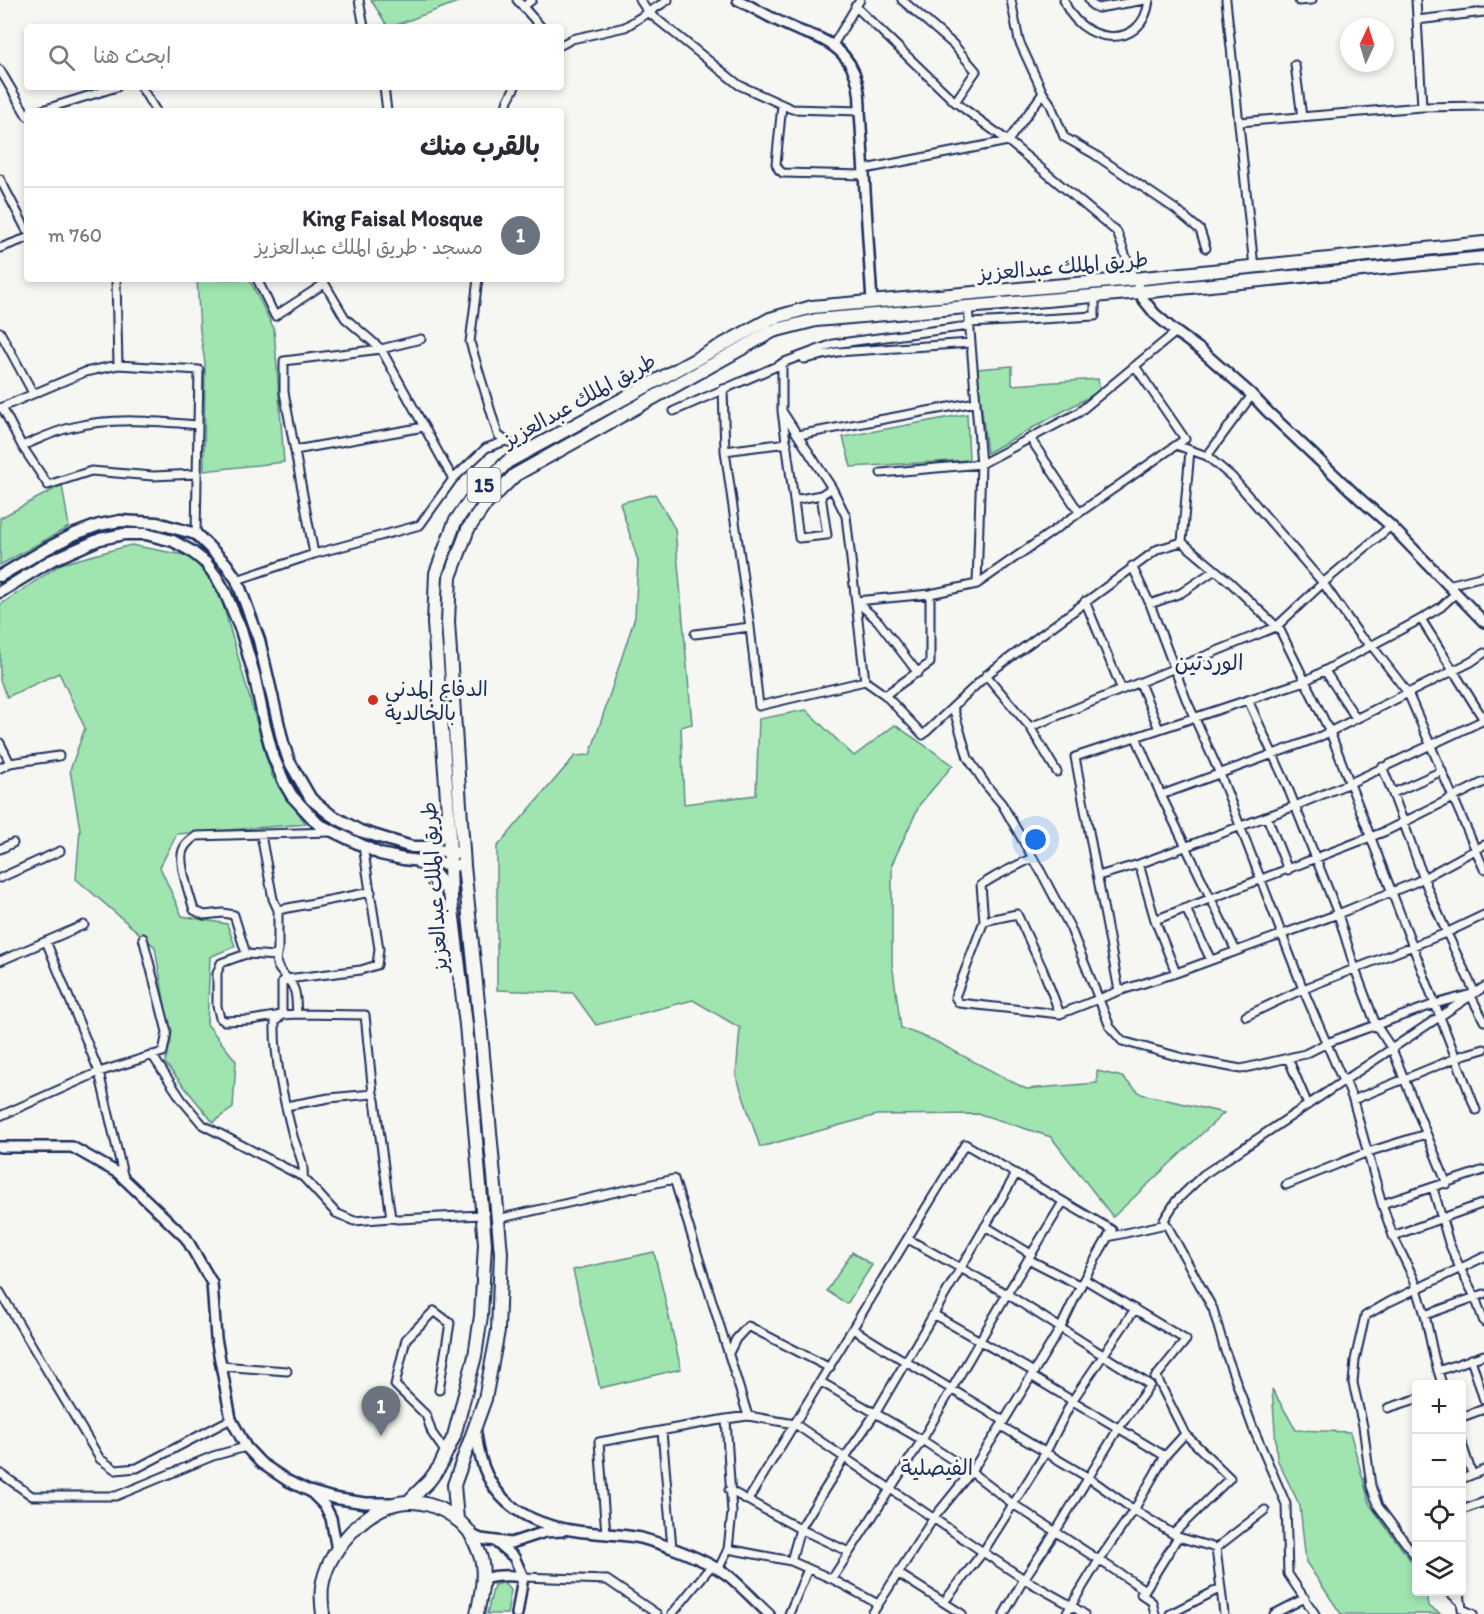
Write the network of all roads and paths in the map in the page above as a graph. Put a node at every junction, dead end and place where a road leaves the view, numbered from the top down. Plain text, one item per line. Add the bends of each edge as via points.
1 (359, 0) edge
2 (517, 0) edge
3 (532, 0) edge
4 (640, 0) edge
5 (668, 0) edge
6 (738, 0) edge
7 (902, 0) edge
8 (1011, 0) edge
9 (1064, 0) edge
10 (1089, 0) edge
11 (1147, 0) edge
12 (1226, 0) edge
13 (1299, 0) edge
14 (1312, 0) edge
15 (1416, 0) edge
16 (857, 3) edge
17 (523, 7) junction
18 (648, 12) junction
19 (1484, 12) edge
20 (1417, 20) junction
21 (363, 24) edge
22 (538, 24) edge
23 (564, 43) edge
24 (833, 45) junction
25 (1295, 65) dead end
26 (0, 70) edge
27 (107, 90) edge
28 (143, 90) edge
29 (384, 90) edge
30 (513, 90) edge
31 (1043, 93) junction
32 (955, 102) junction
33 (782, 105) junction
34 (1484, 106) edge
35 (1422, 107) junction
36 (49, 108) edge
37 (154, 108) edge
38 (387, 108) edge
39 (506, 108) edge
40 (24, 110) edge
41 (860, 111) junction
42 (1302, 117) junction
43 (1239, 122) junction
44 (1008, 141) junction
45 (865, 172) junction
46 (0, 179) edge
47 (24, 225) edge
48 (24, 239) edge
49 (1484, 243) edge
50 (1206, 248) dead end
51 (0, 249) edge
52 (1484, 258) edge
53 (1254, 267) junction
54 (1134, 279) junction
55 (116, 282) edge
56 (258, 282) edge
57 (322, 282) edge
58 (324, 282) edge
59 (477, 282) edge
60 (1140, 292) junction
61 (1095, 296) junction
62 (873, 302) junction
63 (968, 307) junction
64 (969, 324) junction
65 (0, 332) edge
66 (1176, 332) junction
67 (421, 339) dead end
68 (971, 343) junction
69 (381, 349) junction
70 (782, 363) junction
71 (118, 365) junction
72 (1135, 366) junction
73 (723, 389) junction
74 (33, 393) junction
75 (1252, 395) junction
76 (976, 402) junction
77 (1, 407) edge
78 (674, 411) dead end
79 (782, 411) junction
80 (198, 424) junction
81 (424, 427) junction
82 (798, 435) junction
83 (1030, 438) junction
84 (506, 441) junction
85 (787, 442) junction
86 (1176, 445) junction
87 (22, 446) junction
88 (295, 450) junction
89 (528, 450) junction
90 (1190, 450) junction
91 (725, 452) junction
92 (1207, 456) junction
93 (981, 464) junction
94 (881, 473) dead end
95 (197, 474) junction
96 (453, 479) junction
97 (832, 488) junction
98 (821, 495) junction
99 (794, 500) junction
100 (1079, 512) junction
101 (1391, 526) junction
102 (196, 534) junction
103 (1182, 542) junction
104 (314, 554) junction
105 (18, 565) junction
106 (1132, 567) junction
107 (1215, 570) junction
108 (26, 575) junction
109 (0, 576) edge
110 (1484, 576) edge
111 (237, 580) junction
112 (1323, 583) junction
113 (977, 584) junction
114 (1448, 585) junction
115 (0, 592) edge
116 (1456, 593) junction
117 (930, 594) junction
118 (856, 601) junction
119 (1085, 601) junction
120 (1150, 604) junction
121 (1421, 619) junction
122 (1484, 622) edge
123 (750, 627) junction
124 (1276, 627) junction
125 (695, 634) dead end
126 (1372, 646) junction
127 (1484, 652) edge
128 (1174, 669) junction
129 (1454, 670) junction
130 (1325, 671) junction
131 (918, 673) junction
132 (986, 675) junction
133 (865, 681) junction
134 (1305, 681) junction
135 (1140, 683) junction
136 (1122, 690) junction
137 (1408, 693) junction
138 (885, 695) junction
139 (1248, 700) junction
140 (952, 707) junction
141 (1194, 718) junction
142 (1356, 718) junction
143 (1484, 720) edge
144 (1029, 727) junction
145 (1159, 729) junction
146 (1330, 732) junction
147 (1136, 737) junction
148 (0, 743) edge
149 (1430, 744) junction
150 (1273, 754) junction
151 (59, 756) dead end
152 (10, 764) junction
153 (1382, 767) junction
154 (0, 768) edge
155 (1442, 771) junction
156 (1057, 772) dead end
157 (1220, 774) junction
158 (1484, 782) edge
159 (1350, 783) junction
160 (1393, 793) junction
161 (1161, 795) junction
162 (1453, 797) junction
163 (1295, 806) junction
164 (1267, 817) junction
165 (1404, 823) junction
166 (450, 825) junction
167 (1240, 826) junction
168 (333, 832) junction
169 (261, 835) junction
170 (1371, 837) junction
171 (13, 843) dead end
172 (1484, 845) edge
173 (363, 846) junction
174 (1186, 847) junction
175 (418, 848) junction
176 (0, 849) edge
177 (1475, 849) junction
178 (60, 851) dead end
179 (464, 853) junction
180 (1032, 858) junction
181 (450, 859) junction
182 (1316, 859) junction
183 (413, 860) junction
184 (1139, 864) junction
185 (464, 866) junction
186 (1484, 869) edge
187 (1288, 870) junction
188 (1098, 876) junction
189 (0, 878) edge
190 (1424, 878) junction
191 (1261, 880) junction
192 (371, 892) junction
193 (1392, 892) junction
194 (1210, 900) junction
195 (451, 901) junction
196 (1186, 909) junction
197 (278, 910) junction
198 (1338, 914) junction
199 (1484, 915) edge
200 (1155, 920) junction
201 (984, 921) junction
202 (84, 925) dead end
203 (1446, 933) junction
204 (1282, 935) junction
205 (143, 938) dead end
206 (46, 941) junction
207 (1413, 946) junction
208 (1236, 951) junction
209 (246, 954) junction
210 (276, 956) junction
211 (1211, 960) junction
212 (0, 961) edge
213 (1355, 969) junction
214 (1176, 973) junction
215 (287, 979) junction
216 (1484, 987) edge
217 (1303, 989) junction
218 (1119, 991) junction
219 (1473, 994) junction
220 (1099, 999) junction
221 (1435, 1004) junction
222 (297, 1014) junction
223 (1060, 1014) junction
224 (282, 1016) junction
225 (1246, 1016) dead end
226 (1440, 1016) junction
227 (1484, 1021) edge
228 (1376, 1025) junction
229 (1327, 1043) junction
230 (1392, 1048) junction
231 (1484, 1049) edge
232 (152, 1055) junction
233 (1288, 1058) junction
234 (1456, 1058) junction
235 (99, 1072) junction
236 (1404, 1079) junction
237 (1344, 1080) junction
238 (373, 1094) junction
239 (1353, 1100) junction
240 (1308, 1105) junction
241 (286, 1106) junction
242 (1476, 1110) dead end
243 (0, 1116) edge
244 (1426, 1134) junction
245 (0, 1147) edge
246 (1368, 1152) junction
247 (1484, 1170) edge
248 (1016, 1174) junction
249 (303, 1176) junction
250 (124, 1179) junction
251 (1447, 1184) junction
252 (1286, 1185) dead end
253 (1433, 1188) junction
254 (1063, 1202) junction
255 (1484, 1203) edge
256 (1382, 1204) junction
257 (482, 1215) junction
258 (391, 1218) junction
259 (1441, 1219) junction
260 (497, 1220) junction
261 (1166, 1224) junction
262 (985, 1226) junction
263 (1393, 1236) junction
264 (1108, 1237) junction
265 (908, 1239) junction
266 (1030, 1256) junction
267 (1484, 1257) edge
268 (960, 1268) junction
269 (1460, 1268) junction
270 (1082, 1282) junction
271 (1417, 1289) junction
272 (0, 1292) edge
273 (1007, 1294) junction
274 (1484, 1294) edge
275 (1475, 1297) junction
276 (1135, 1309) junction
277 (933, 1314) junction
278 (1425, 1315) junction
279 (1484, 1322) edge
280 (1061, 1327) junction
281 (853, 1329) junction
282 (980, 1340) junction
283 (729, 1353) junction
284 (1104, 1355) junction
285 (1484, 1355) edge
286 (1471, 1359) junction
287 (905, 1363) junction
288 (221, 1366) junction
289 (830, 1368) junction
290 (286, 1371) dead end
291 (1438, 1371) junction
292 (1032, 1374) junction
293 (1156, 1376) junction
294 (1441, 1380) edge
295 (821, 1382) junction
296 (1150, 1385) junction
297 (952, 1389) junction
298 (439, 1390) dead end
299 (1412, 1400) edge
300 (1484, 1400) edge
301 (1072, 1401) junction
302 (1388, 1408) dead end
303 (1484, 1409) edge
304 (875, 1414) junction
305 (1466, 1415) edge
306 (748, 1416) junction
307 (231, 1419) junction
308 (726, 1419) junction
309 (1002, 1423) junction
310 (795, 1424) junction
311 (475, 1426) junction
312 (1118, 1429) junction
313 (662, 1431) junction
314 (1185, 1434) junction
315 (922, 1440) junction
316 (246, 1447) junction
317 (1046, 1452) junction
318 (446, 1453) junction
319 (1165, 1456) junction
320 (845, 1457) junction
321 (1466, 1458) edge
322 (1484, 1470) edge
323 (971, 1472) junction
324 (0, 1473) edge
325 (1472, 1474) junction
326 (1466, 1477) edge
327 (1089, 1478) junction
328 (729, 1490) junction
329 (889, 1490) junction
330 (309, 1491) junction
331 (748, 1500) junction
332 (1484, 1502) edge
333 (402, 1503) junction
334 (1013, 1504) junction
335 (1466, 1508) edge
336 (1134, 1510) junction
337 (1265, 1510) dead end
338 (933, 1519) junction
339 (457, 1520) junction
340 (800, 1529) junction
341 (574, 1531) junction
342 (1056, 1531) junction
343 (470, 1534) junction
344 (606, 1534) junction
345 (1176, 1536) junction
346 (495, 1542) junction
347 (672, 1548) junction
348 (1216, 1548) junction
349 (728, 1549) junction
350 (338, 1550) junction
351 (849, 1552) junction
352 (982, 1552) junction
353 (1412, 1552) edge
354 (1099, 1560) junction
355 (791, 1562) junction
356 (715, 1568) junction
357 (808, 1569) junction
358 (899, 1574) junction
359 (523, 1577) junction
360 (483, 1579) junction
361 (832, 1579) junction
362 (1024, 1579) junction
363 (1221, 1588) junction
364 (1145, 1590) junction
365 (1454, 1596) edge
366 (1460, 1596) edge
367 (1305, 1598) junction
368 (944, 1602) junction
369 (1461, 1602) junction
370 (878, 1604) junction
371 (1072, 1606) junction
372 (323, 1614) edge
373 (477, 1614) edge
374 (517, 1614) edge
375 (657, 1614) edge
376 (672, 1614) edge
377 (769, 1614) edge
378 (789, 1614) edge
379 (872, 1614) edge
380 (962, 1614) edge
381 (1004, 1614) edge
382 (1066, 1614) edge
383 (1084, 1614) edge
384 (1155, 1614) edge
385 (1170, 1614) edge
386 (1224, 1614) edge
387 (1274, 1614) edge
388 (1315, 1614) edge
389 (1473, 1614) edge

1 - 21 street
2 - 17 street
3 - 17 street
4 - 18 street
5 - 18 street
6 - 24 street
7 - 32 street via 976,71
8 - 31 street via 1019,41
9 - 11 street via 1084,28 1112,36 1132,32 1139,26 1148,11
10 - 11 street via 1098,8
12 - 43 street
13 - 14 street
15 - 20 street
16 - 24 street
16 - 32 street
17 - 22 street
18 - 23 street via 625,27
18 - 33 street via 739,85
19 - 20 street
20 - 35 street
24 - 41 street via 854,70
25 - 42 street
26 - 40 street
27 - 36 street
28 - 37 street
29 - 38 street
30 - 39 street
31 - 44 street
31 - 50 street via 1064,137 1175,208 1200,230
32 - 44 street
33 - 41 street via 792,110
33 - 45 street via 776,164 779,170
34 - 35 street
35 - 42 street
41 - 45 street
42 - 43 street
43 - 53 street
44 - 45 street
44 - 54 street via 1118,232
45 - 62 street
46 - 47 street
48 - 51 street
49 - 53 highway, طريق الملك عبدالعزيز / 15
52 - 60 highway, طريق الملك عبدالعزيز / 15
53 - 54 highway, طريق الملك عبدالعزيز / 15
54 - 60 street
54 - 62 highway, طريق الملك عبدالعزيز / 15
55 - 71 street
56 - 57 street via 275,316
58 - 69 street via 345,318
59 - 84 street via 470,342 498,435
60 - 61 highway, طريق الملك عبدالعزيز / 15
60 - 66 street via 1155,314
61 - 63 highway, طريق الملك عبدالعزيز / 15
61 - 64 street via 1095,316
62 - 89 highway, طريق الملك عبدالعزيز / 15 via 812,307 770,319
63 - 64 street
63 - 179 highway, طريق الملك عبدالعزيز / 15 via 816,320 772,331 515,475 484,506 468,529 450,577 448,622
64 - 68 street
64 - 70 street via 833,344
65 - 74 street
66 - 72 street
66 - 75 street
67 - 69 street
68 - 70 street via 837,352
68 - 76 street
69 - 81 street
69 - 88 street via 284,361 284,392
70 - 73 street
70 - 79 street
71 - 74 street via 86,372
71 - 80 street via 199,370
72 - 83 street via 1078,412
72 - 86 street via 1185,439
73 - 78 street
73 - 91 street
74 - 77 street
75 - 92 street
75 - 101 street
76 - 82 street
76 - 93 street
77 - 87 street
79 - 82 street
79 - 85 street
80 - 87 street via 107,421 69,428
80 - 95 street
81 - 88 street
81 - 96 street
82 - 97 street
83 - 93 street
83 - 100 street
84 - 89 street
84 - 96 street via 486,448
85 - 91 street
85 - 99 street
86 - 90 street
86 - 100 street
87 - 95 street via 48,485 91,471 153,476
88 - 104 street
89 - 166 highway, طريق الملك عبدالعزيز / 15 via 507,462 472,498 455,522 436,573 434,622
90 - 92 street
90 - 103 street
91 - 123 street
92 - 112 street via 1233,477
93 - 94 street
93 - 113 street
95 - 102 street
96 - 104 street via 420,525
97 - 98 street
97 - 118 street via 846,516
98 - 99 street
98 - 99 street via 827,535 799,538
100 - 113 street
101 - 112 street
101 - 114 street
102 - 105 main road via 157,523 120,521 75,534
102 - 111 main road
103 - 106 street via 1158,549
103 - 107 street
104 - 111 street
105 - 108 main road
105 - 109 main road
106 - 119 street
106 - 120 street
107 - 120 street via 1181,593
107 - 124 street
108 - 115 main road
108 - 168 main road via 77,548 124,534 146,534 173,541 199,557 218,578 241,630 264,726 285,784 318,824
110 - 114 street
111 - 175 main road via 259,640 289,761 311,800 360,831
112 - 124 street
112 - 126 street via 1360,636
113 - 117 street
114 - 116 street
116 - 121 street via 1441,608
116 - 122 street
117 - 118 street
117 - 131 street via 930,663
118 - 131 street via 878,621
118 - 133 street
119 - 132 street
119 - 136 street
120 - 128 street
121 - 126 street
121 - 129 street
123 - 125 street
123 - 133 street via 759,706
124 - 128 street
124 - 134 street
126 - 130 street
126 - 137 street
127 - 129 street
128 - 135 street
128 - 141 street
129 - 137 street
129 - 143 street
130 - 134 street
130 - 142 street
131 - 138 street
132 - 140 street
132 - 144 street
133 - 138 street
134 - 139 street
134 - 146 street
135 - 136 street
135 - 145 street
136 - 144 street
137 - 142 street
137 - 149 street
138 - 140 street via 923,735
139 - 141 street
139 - 150 street
140 - 180 street via 968,758 1002,804
141 - 145 street
141 - 157 street
142 - 146 street
143 - 149 street
144 - 156 street
145 - 147 street
146 - 150 street
146 - 159 street
147 - 161 street
147 - 188 street via 1075,757
148 - 152 street
149 - 153 street
149 - 155 street
150 - 157 street
150 - 163 street
151 - 152 street
152 - 154 street
153 - 159 street
153 - 160 street
155 - 160 street
155 - 162 street
157 - 161 street
157 - 167 street
158 - 162 street
159 - 163 street
159 - 170 street
160 - 165 street
161 - 174 street
162 - 165 street
162 - 177 street
163 - 164 street
163 - 182 street
164 - 167 street
164 - 187 street
165 - 170 street
165 - 190 street
166 - 175 main road via 436,843
166 - 181 highway, طريق الملك عبدالعزيز / 15
167 - 174 street
167 - 191 street
168 - 169 street
168 - 173 main road
169 - 197 street
169 - 209 street via 196,836 187,843 182,855 195,910 204,915 234,915
170 - 182 street
170 - 193 street
171 - 176 street
172 - 177 street
173 - 183 main road via 380,854
173 - 192 street
174 - 184 street
174 - 194 street
175 - 181 main road
177 - 186 street
177 - 190 street
178 - 189 street
179 - 181 main road
179 - 185 highway, طريق الملك عبدالعزيز / 15
180 - 201 street via 981,885
180 - 220 street via 1070,927
181 - 183 main road
181 - 185 main road
181 - 195 highway, طريق الملك عبدالعزيز / 15
182 - 187 street
182 - 198 street
183 - 195 main road via 435,873
184 - 188 street
184 - 200 street
185 - 260 highway, طريق الملك عبدالعزيز / 15
187 - 191 street
188 - 218 street
190 - 193 street
190 - 203 street
191 - 194 street
191 - 204 street
192 - 197 street
192 - 215 street via 379,949 377,965
193 - 198 street
193 - 207 street
194 - 196 street
194 - 208 street
195 - 257 highway, طريق الملك عبدالعزيز / 15
196 - 200 street
196 - 211 street
197 - 210 street
198 - 204 street
198 - 213 street
199 - 203 street
200 - 214 street
201 - 223 street via 1017,914
201 - 223 street via 955,997 959,1003
202 - 206 street
203 - 207 street
203 - 219 street
204 - 208 street
204 - 217 street
205 - 232 street via 167,1032 163,1052
206 - 212 street
206 - 235 street
207 - 213 street
207 - 221 street
208 - 211 street
209 - 210 street
209 - 224 street via 221,963 217,973 220,1018 235,1022
210 - 215 street via 279,970
211 - 214 street
213 - 217 street
213 - 228 street
214 - 218 street
215 - 222 street via 294,989
215 - 224 street via 282,982
216 - 219 street
217 - 225 street
217 - 229 street
218 - 220 street
219 - 221 street
219 - 226 street
219 - 227 street
220 - 223 street
220 - 233 street via 1110,1027 1122,1041 1241,1070
221 - 226 street
221 - 228 street
222 - 224 street
222 - 238 street via 365,1015
224 - 241 street via 275,1022 274,1042
226 - 230 street
226 - 234 street
228 - 229 street
228 - 230 street
229 - 233 street
229 - 237 street
230 - 236 street
230 - 237 street
231 - 234 street
232 - 235 street
232 - 249 street via 203,1125
233 - 240 street
234 - 236 street
234 - 242 street
235 - 243 street
235 - 250 street
236 - 239 street
236 - 244 street
237 - 239 street
237 - 240 street
238 - 241 street
238 - 258 street
239 - 246 street
240 - 261 street via 1203,1175 1176,1201 1164,1220
241 - 249 street
244 - 246 street
244 - 251 street
245 - 250 street via 72,1147
246 - 252 street
246 - 256 street
247 - 251 street
248 - 254 street
248 - 262 street
248 - 265 street via 965,1144
249 - 258 street via 336,1213 354,1221
250 - 288 street via 186,1238 212,1283
251 - 253 street
253 - 256 street
253 - 259 street
254 - 264 street via 1112,1230
254 - 266 street
255 - 259 street
256 - 263 street
257 - 258 street
257 - 318 highway, طريق الملك عبدالعزيز / 15 via 485,1244 475,1356
259 - 263 street
259 - 269 street
260 - 283 street via 674,1179
260 - 311 highway, طريق الملك عبدالعزيز / 15 via 501,1253 498,1330
261 - 264 street
261 - 367 street via 1212,1309 1253,1428 1286,1504 1288,1574
262 - 266 street
262 - 268 street
263 - 271 street
264 - 270 street
265 - 268 street
265 - 281 street
266 - 270 street
266 - 273 street
267 - 269 street
268 - 273 street
268 - 277 street
269 - 271 street
269 - 275 street
270 - 276 street
270 - 280 street
271 - 278 street
271 - 353 street via 1365,1316 1353,1383 1371,1486 1378,1506
272 - 307 street via 100,1459 116,1470 137,1468
273 - 280 street
273 - 282 street
274 - 275 street
275 - 278 street
275 - 279 street
276 - 284 street
276 - 293 street via 1186,1340
277 - 282 street
277 - 287 street
278 - 291 street
280 - 284 street
280 - 292 street
281 - 287 street
281 - 289 street
282 - 292 street
282 - 297 street
283 - 289 street via 748,1326
283 - 306 street
284 - 296 street
284 - 301 street
285 - 286 street
286 - 291 street
286 - 300 street
287 - 297 street
287 - 304 street
288 - 290 street
288 - 307 street
289 - 295 street
291 - 294 street
292 - 301 street
292 - 309 street
293 - 296 street
293 - 314 street
295 - 304 street
295 - 310 street
296 - 312 street
297 - 309 street
297 - 315 street
298 - 318 street via 450,1323 434,1311 406,1339 396,1385 426,1415 432,1433
299 - 302 street
301 - 312 street
301 - 317 street
303 - 305 street
304 - 315 street
304 - 320 street
306 - 308 street
306 - 310 street
307 - 316 street
308 - 313 street
308 - 328 street
309 - 317 street
309 - 323 street
310 - 320 street
310 - 331 street
311 - 339 highway, طريق الملك عبدالعزيز / 15 via 454,1485
311 - 341 street via 480,1459 495,1491 522,1514
312 - 319 street
312 - 327 street
313 - 344 street via 598,1442
313 - 347 street
314 - 319 street
314 - 345 street via 1230,1478
315 - 323 street
315 - 329 street
316 - 324 street via 213,1456 116,1496 32,1496
316 - 330 street via 261,1463
317 - 327 street
317 - 334 street
318 - 333 highway, طريق الملك عبدالعزيز / 15 via 429,1481
319 - 336 street
320 - 329 street
320 - 340 street
321 - 325 street
322 - 325 street
323 - 334 street
323 - 338 street
325 - 326 street
327 - 336 street
327 - 342 street
328 - 331 street
328 - 349 street via 732,1513
329 - 338 street
329 - 351 street
330 - 333 street via 365,1503
330 - 350 street via 331,1518
331 - 340 street
332 - 335 street
333 - 339 highway via 437,1508
333 - 350 highway, طريق الملك عبدالعزيز via 371,1515
334 - 342 street
334 - 352 street
336 - 345 street
336 - 354 street
337 - 348 street
338 - 352 street
338 - 358 street
339 - 343 highway
340 - 351 street
340 - 355 street
341 - 344 street
341 - 346 street via 545,1532 511,1543
342 - 354 street
342 - 362 street
343 - 346 street
343 - 360 highway via 481,1556
344 - 347 street via 640,1538
345 - 348 street
345 - 364 street
346 - 359 street via 514,1557
347 - 356 street
348 - 363 street
349 - 355 street
349 - 356 street
350 - 372 highway, طريق الملك عبدالعزيز via 322,1587
351 - 361 street
352 - 362 street
352 - 368 street
354 - 364 street
354 - 371 street
355 - 357 street
356 - 376 street
356 - 377 street
357 - 361 street
357 - 378 street
358 - 368 street
358 - 370 street
359 - 360 street via 496,1575
359 - 374 street
359 - 375 street via 607,1580
360 - 373 highway
361 - 370 street
362 - 371 street
362 - 381 street
363 - 385 street
363 - 386 street
364 - 384 street via 1141,1594 1152,1602
365 - 369 street
366 - 369 street
367 - 387 street
367 - 388 street
368 - 380 street
369 - 389 street via 1462,1609
370 - 379 street
371 - 382 street
371 - 383 street

